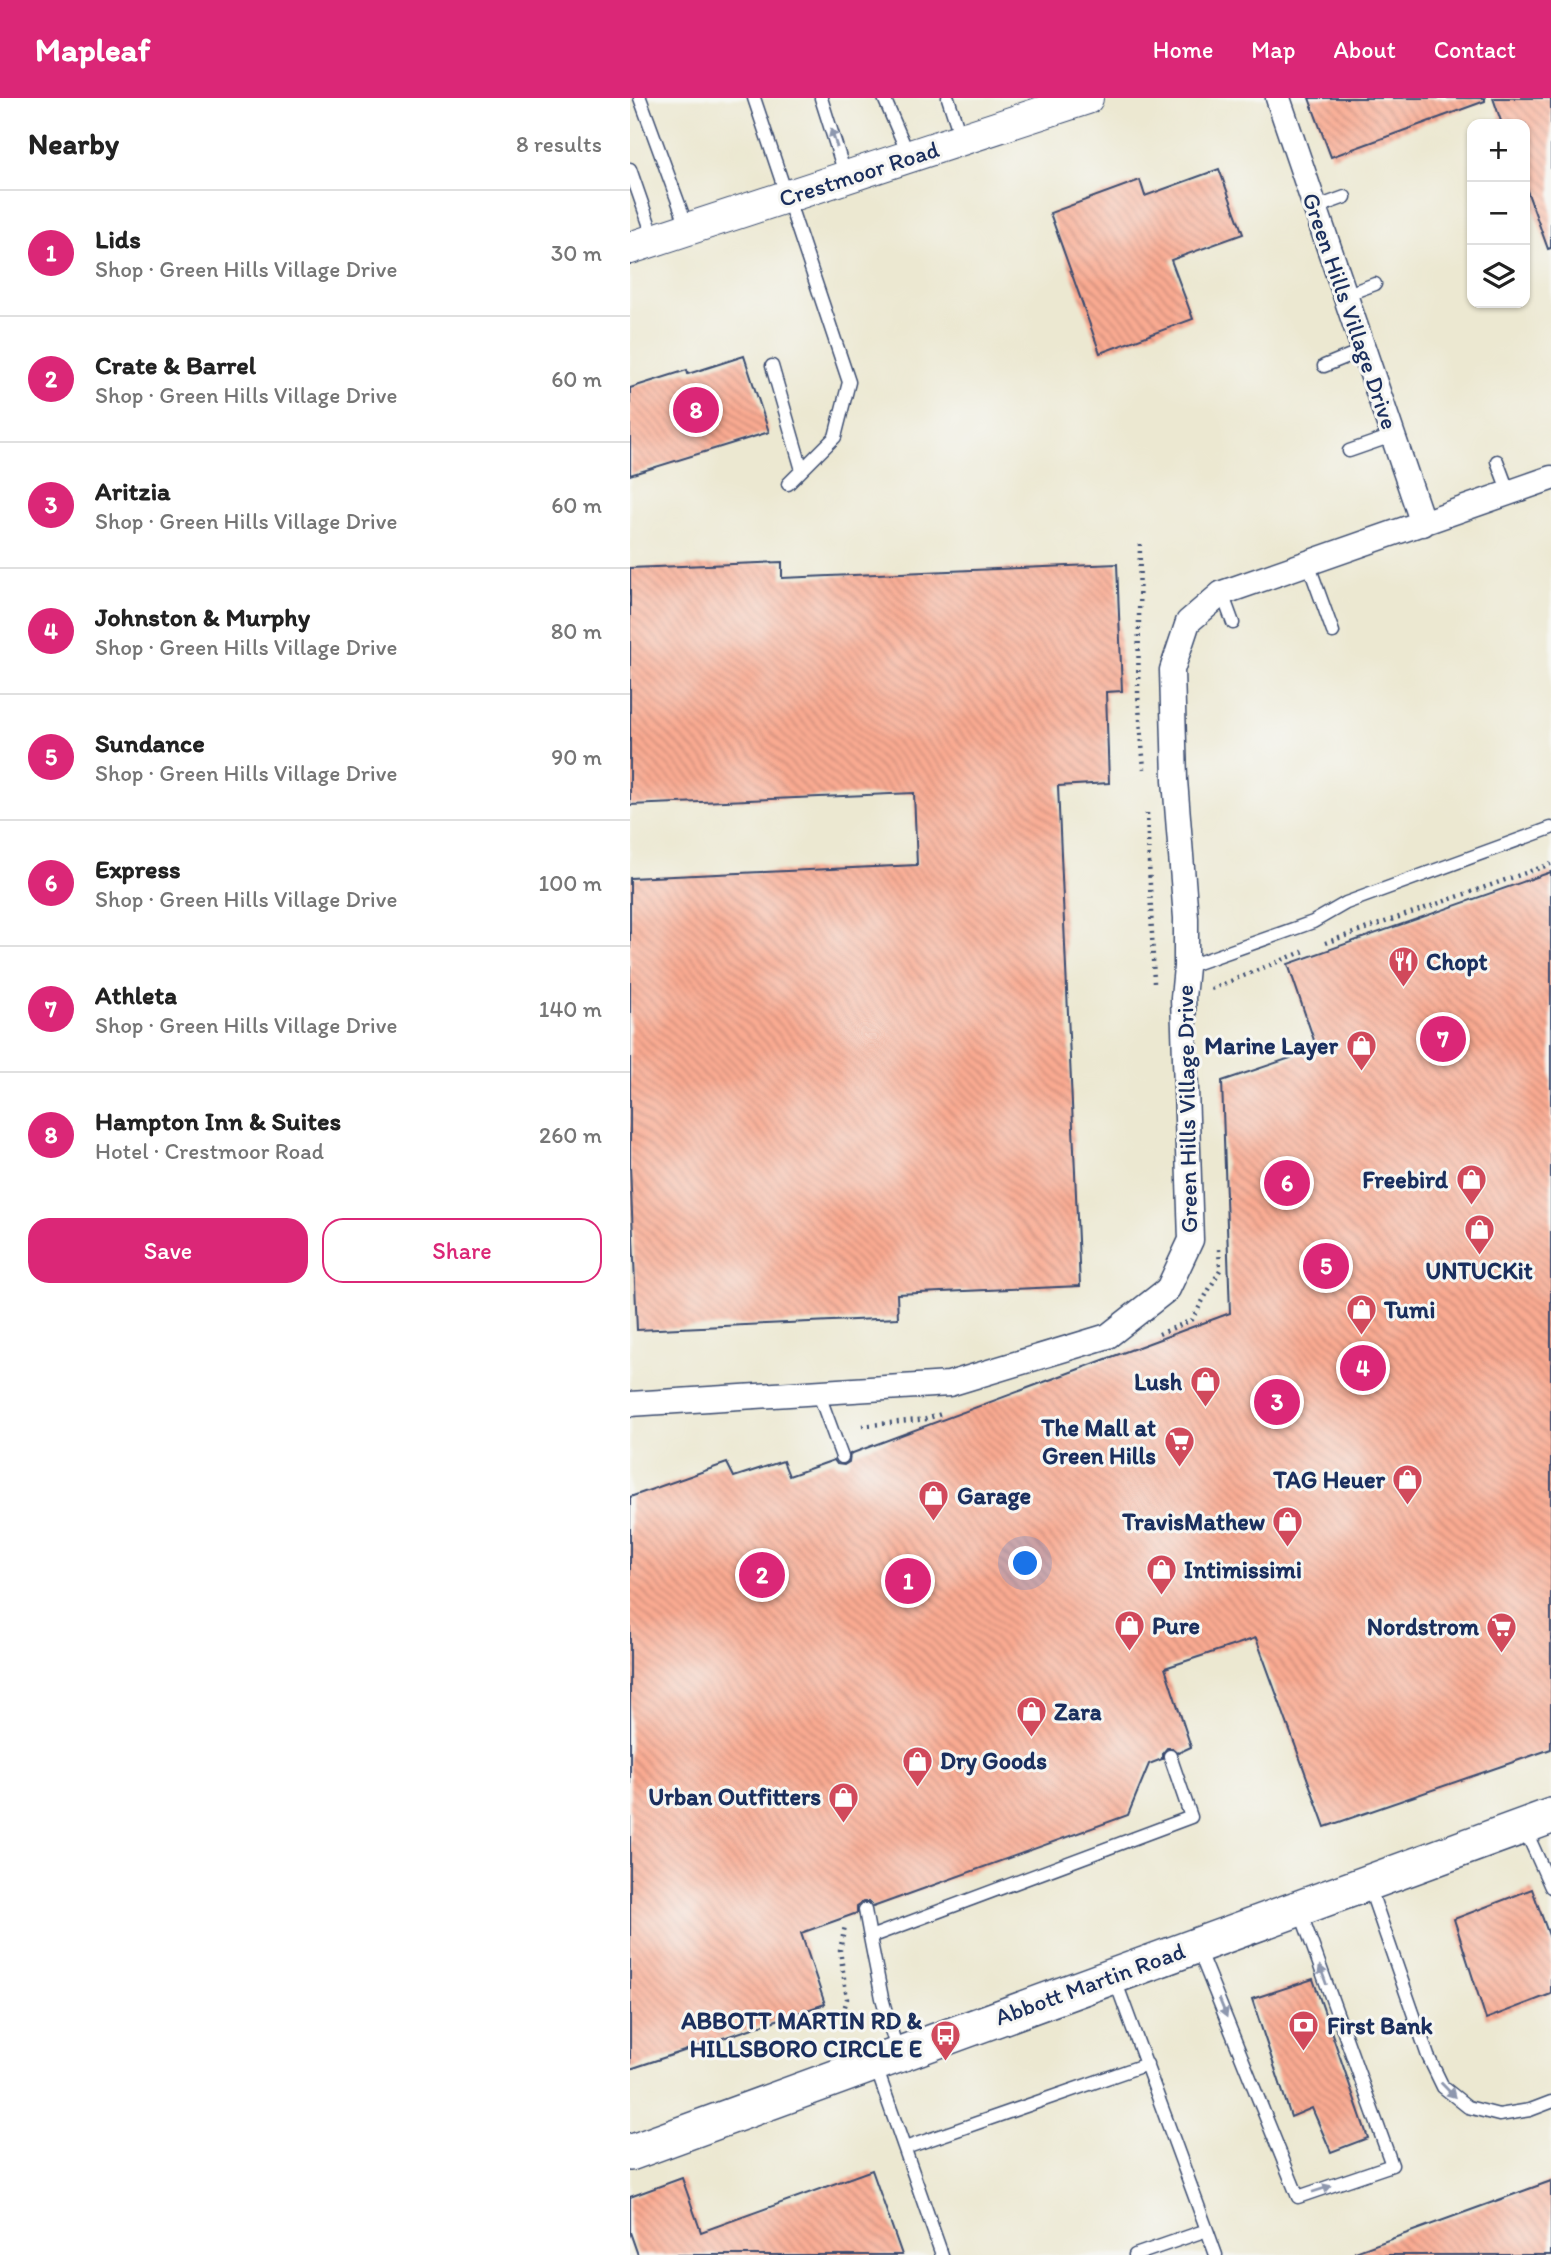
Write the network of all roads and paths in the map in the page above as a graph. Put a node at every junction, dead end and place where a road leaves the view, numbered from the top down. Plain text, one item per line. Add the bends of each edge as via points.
1 (640, 98) edge
2 (754, 98) edge
3 (821, 98) edge
4 (884, 98) edge
5 (948, 98) edge
6 (1278, 98) edge
7 (1072, 100) edge
8 (961, 140) junction
9 (909, 156) junction
10 (630, 169) edge
11 (847, 177) junction
12 (789, 197) junction
13 (1345, 197) dead end
14 (1315, 208) junction
15 (688, 230) junction
16 (643, 245) edge
17 (1375, 284) dead end
18 (1345, 295) junction
19 (1363, 350) junction
20 (772, 366) dead end
21 (1324, 366) dead end
22 (1392, 436) junction
23 (1349, 451) dead end
24 (1497, 461) dead end
25 (802, 470) junction
26 (1551, 478) edge
27 (788, 484) dead end
28 (1508, 494) junction
29 (1423, 524) junction
30 (1140, 544) dead end
31 (1308, 563) junction
32 (1222, 593) junction
33 (1233, 623) dead end
34 (1333, 632) dead end
35 (1145, 778) dead end
36 (1146, 806) dead end
37 (1551, 828) edge
38 (1186, 967) junction
39 (1154, 987) dead end
40 (818, 1392) junction
41 (630, 1404) edge
42 (842, 1457) dead end
43 (1170, 1756) dead end
44 (1537, 1821) edge
45 (1368, 1883) junction
46 (1551, 1887) edge
47 (1299, 1908) junction
48 (865, 1910) dead end
49 (845, 1922) dead end
50 (870, 1937) junction
51 (1197, 1945) junction
52 (1113, 1976) junction
53 (843, 2013) dead end
54 (887, 2059) junction
55 (1147, 2064) junction
56 (1551, 2102) edge
57 (905, 2148) junction
58 (630, 2153) edge
59 (1207, 2230) junction
60 (942, 2255) edge
61 (1135, 2255) edge
62 (1216, 2255) edge

1 - 15 lane
2 - 12 lane
11 -> 3 lane
4 - 9 lane
5 - 8 lane
6 - 14 street, Green Hills Village Drive
7 - 8 street, Crestmoor Road
8 - 9 street, Crestmoor Road
9 - 11 street, Crestmoor Road
10 - 16 lane
11 - 12 street, Crestmoor Road
12 - 15 street, Crestmoor Road
12 - 25 lane via 849,382 835,437
13 - 14 lane
14 - 18 street, Green Hills Village Drive
15 - 16 street, Crestmoor Road
17 - 18 lane
18 - 19 street, Green Hills Village Drive
19 - 21 lane
19 - 22 street, Green Hills Village Drive
20 - 25 lane
22 - 23 lane
22 - 29 street, Green Hills Village Drive
24 - 28 lane
25 - 27 lane
26 - 28 street, Green Hills Village Drive
28 - 29 street, Green Hills Village Drive
29 - 31 street, Green Hills Village Drive
30 - 35 path via 1138,695
31 - 32 street, Green Hills Village Drive
31 - 34 lane
32 - 33 lane
32 - 38 street, Green Hills Village Drive via 1188,622 1172,670
36 - 39 path
37 - 38 lane
38 - 40 street, Green Hills Village Drive via 1183,998 1191,1240 1168,1289 1108,1336 949,1384
40 - 41 street, Green Hills Village Drive
40 - 42 lane
43 - 50 lane via 1192,1817
44 - 45 main road, Abbott Martin Road
44 - 46 lane
45 - 47 main road, Abbott Martin Road
45 -> 56 lane via 1443,2087 1468,2107 1499,2115
47 - 51 main road, Abbott Martin Road
51 -> 47 lane via 1298,2197 1392,2165
48 - 50 lane
49 - 53 path via 840,1950 847,1988
50 - 54 lane
51 - 52 main road, Abbott Martin Road
52 - 54 main road, Abbott Martin Road
52 - 55 lane
54 - 57 lane
54 - 58 main road, Abbott Martin Road
55 - 57 lane
55 - 59 lane
57 - 60 lane
59 - 61 lane
59 - 62 lane

